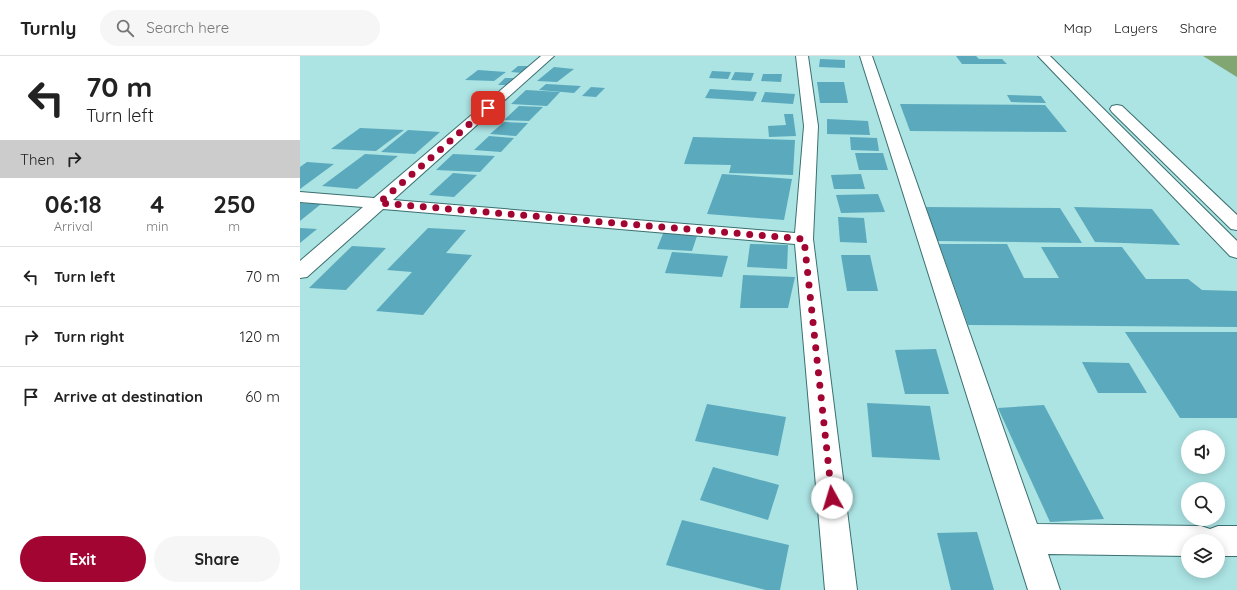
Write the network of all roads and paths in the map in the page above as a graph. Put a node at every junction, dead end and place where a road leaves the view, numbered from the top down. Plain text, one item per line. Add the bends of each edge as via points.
1 (548, 56) edge
2 (802, 56) edge
3 (866, 56) edge
4 (1044, 56) edge
5 (1061, 56) edge
6 (300, 197) edge
7 (379, 203) junction
8 (1237, 225) edge
9 (804, 239) junction
10 (1237, 252) edge
11 (300, 272) edge
12 (1027, 539) junction
13 (1181, 541) edge
14 (1225, 541) edge
15 (1237, 541) edge
16 (841, 590) edge
17 (1044, 590) edge

1 - 7 street
2 - 9 street via 811,126
3 - 12 street
4 - 10 street
5 - 8 street
6 - 7 street
7 - 9 street
7 - 11 street
9 - 16 street
12 - 13 street
12 - 17 street
14 - 15 street

